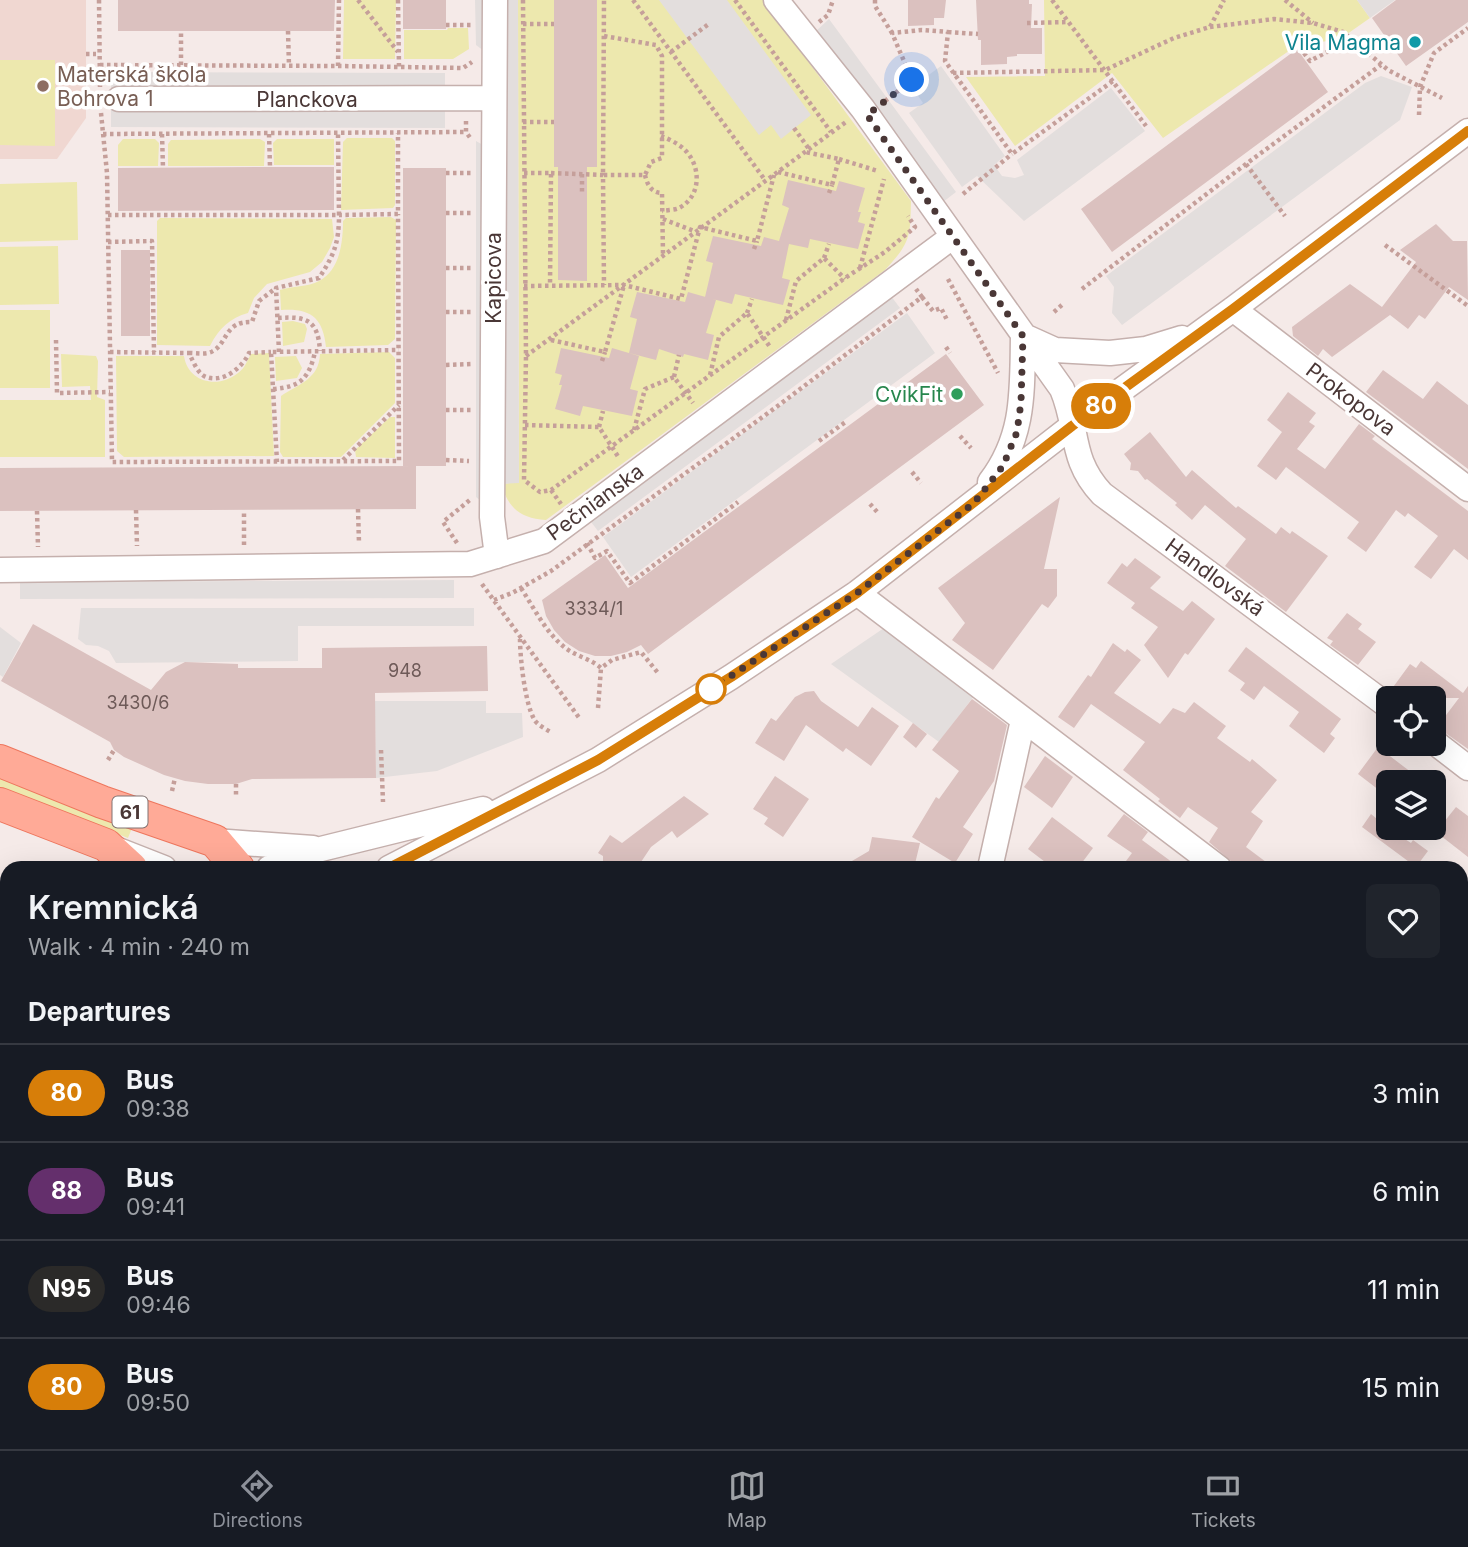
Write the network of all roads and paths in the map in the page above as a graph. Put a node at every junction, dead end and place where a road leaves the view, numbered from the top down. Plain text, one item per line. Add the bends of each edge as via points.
1 (99, 0) edge
2 (339, 0) edge
3 (358, 0) edge
4 (398, 0) edge
5 (495, 0) edge
6 (523, 0) edge
7 (604, 0) edge
8 (633, 0) edge
9 (735, 0) edge
10 (776, 0) edge
11 (875, 0) edge
12 (1052, 0) edge
13 (1224, 0) edge
14 (1285, 0) edge
15 (1069, 22) junction
16 (710, 23) dead end
17 (1027, 23) dead end
18 (1313, 23) junction
19 (523, 24) junction
20 (554, 24) dead end
21 (446, 25) dead end
22 (473, 25) dead end
23 (1210, 27) junction
24 (1468, 28) edge
25 (288, 31) dead end
26 (181, 32) dead end
27 (948, 32) junction
28 (892, 33) junction
29 (978, 34) dead end
30 (604, 36) junction
31 (666, 45) junction
32 (660, 50) junction
33 (1366, 51) junction
34 (671, 52) junction
35 (399, 53) junction
36 (1304, 53) dead end
37 (86, 54) dead end
38 (96, 54) dead end
39 (100, 65) junction
40 (181, 65) junction
41 (1381, 65) junction
42 (289, 66) junction
43 (338, 66) junction
44 (399, 67) junction
45 (463, 68) dead end
46 (1105, 70) junction
47 (953, 73) junction
48 (1112, 81) junction
49 (1420, 87) junction
50 (494, 98) junction
51 (1442, 98) dead end
52 (109, 99) junction
53 (1419, 115) dead end
54 (857, 119) junction
55 (523, 122) junction
56 (554, 122) dead end
57 (1146, 126) dead end
58 (794, 128) dead end
59 (1468, 131) edge
60 (466, 132) dead end
61 (831, 132) junction
62 (398, 133) junction
63 (103, 134) junction
64 (162, 134) junction
65 (269, 134) junction
66 (338, 134) junction
67 (661, 136) junction
68 (807, 150) junction
69 (1012, 154) junction
70 (839, 159) junction
71 (872, 161) dead end
72 (1246, 164) junction
73 (271, 167) dead end
74 (163, 168) dead end
75 (879, 171) junction
76 (446, 173) dead end
77 (474, 173) dead end
78 (524, 173) junction
79 (551, 173) junction
80 (776, 173) junction
81 (582, 174) junction
82 (603, 175) junction
83 (645, 175) junction
84 (884, 179) junction
85 (765, 180) junction
86 (832, 185) junction
87 (890, 189) dead end
88 (582, 192) dead end
89 (830, 193) dead end
90 (962, 194) dead end
91 (903, 208) dead end
92 (662, 211) junction
93 (446, 213) dead end
94 (473, 213) dead end
95 (108, 215) junction
96 (339, 215) junction
97 (398, 215) junction
98 (1285, 216) dead end
99 (662, 219) junction
100 (698, 229) junction
101 (952, 237) junction
102 (757, 241) junction
103 (108, 242) junction
104 (829, 244) dead end
105 (1385, 245) dead end
106 (754, 249) dead end
107 (885, 252) junction
108 (663, 254) junction
109 (824, 258) junction
110 (446, 268) dead end
111 (473, 268) dead end
112 (860, 268) junction
113 (904, 273) junction
114 (845, 278) junction
115 (948, 279) dead end
116 (550, 285) junction
117 (604, 285) junction
118 (624, 285) junction
119 (524, 286) junction
120 (276, 288) junction
121 (1082, 289) dead end
122 (922, 296) junction
123 (752, 299) dead end
124 (864, 303) junction
125 (1063, 304) dead end
126 (1468, 306) edge
127 (1233, 309) junction
128 (446, 312) dead end
129 (473, 312) dead end
130 (1054, 312) dead end
131 (747, 313) junction
132 (278, 318) junction
133 (786, 320) junction
134 (947, 320) dead end
135 (1199, 334) junction
136 (1023, 336) junction
137 (764, 337) junction
138 (56, 340) dead end
139 (551, 340) junction
140 (946, 347) dead end
141 (399, 350) junction
142 (317, 351) junction
143 (110, 352) junction
144 (154, 352) junction
145 (271, 352) junction
146 (279, 352) junction
147 (605, 352) junction
148 (190, 353) junction
149 (950, 353) dead end
150 (679, 355) dead end
151 (526, 356) junction
152 (602, 361) dead end
153 (473, 364) dead end
154 (446, 365) dead end
155 (782, 365) junction
156 (709, 376) junction
157 (674, 377) junction
158 (1003, 382) dead end
159 (273, 389) junction
160 (110, 392) junction
161 (686, 393) junction
162 (399, 404) junction
163 (473, 410) dead end
164 (446, 411) dead end
165 (603, 411) dead end
166 (847, 421) dead end
167 (705, 422) junction
168 (524, 425) junction
169 (1072, 426) junction
170 (598, 427) junction
171 (634, 430) junction
172 (960, 436) dead end
173 (819, 442) dead end
174 (612, 446) junction
175 (971, 448) dead end
176 (446, 460) dead end
177 (473, 461) dead end
178 (277, 462) junction
179 (342, 462) junction
180 (912, 472) dead end
181 (630, 477) junction
182 (921, 483) dead end
183 (1468, 489) edge
184 (738, 502) dead end
185 (974, 503) junction
186 (870, 504) dead end
187 (358, 509) dead end
188 (37, 510) dead end
189 (136, 510) dead end
190 (244, 510) dead end
191 (879, 514) dead end
192 (443, 522) dead end
193 (588, 545) junction
194 (461, 549) dead end
195 (497, 556) junction
196 (361, 565) junction
197 (244, 566) junction
198 (138, 568) junction
199 (38, 569) junction
200 (0, 570) edge
201 (478, 579) dead end
202 (521, 588) junction
203 (857, 593) junction
204 (494, 600) junction
205 (520, 639) junction
206 (601, 668) junction
207 (658, 673) dead end
208 (1376, 697) edge
209 (598, 708) dead end
210 (580, 719) dead end
211 (1023, 720) junction
212 (552, 733) dead end
213 (0, 744) edge
214 (114, 750) dead end
215 (381, 750) dead end
216 (1446, 751) edge
217 (108, 760) dead end
218 (0, 761) edge
219 (1468, 768) edge
220 (175, 778) dead end
221 (46, 779) junction
222 (236, 784) dead end
223 (172, 790) dead end
224 (236, 796) dead end
225 (527, 797) junction
226 (383, 802) dead end
227 (0, 804) edge
228 (215, 841) junction
229 (106, 845) junction
230 (321, 849) junction
231 (123, 861) edge
232 (146, 861) edge
233 (232, 861) edge
234 (289, 861) edge
235 (403, 861) edge
236 (992, 861) edge
237 (1210, 861) edge

1 - 39 path
2 - 43 path
3 - 35 path
4 - 35 path
5 - 50 street, Kapicova
6 - 19 path
7 - 30 path
8 - 31 path
9 - 61 path
10 - 54 street, Handlovská
11 - 28 path
12 - 15 path
13 - 23 path
14 - 18 path
15 - 17 path
15 - 46 path
16 - 34 path
18 - 23 path via 1273,19
18 - 33 path via 1343,32
19 - 20 path
19 - 55 path
21 - 22 path
23 - 46 path
24 - 49 path via 1434,53
25 - 42 path
26 - 40 path
27 - 28 path
27 - 29 path
27 - 47 path via 945,61
28 - 54 path via 912,80
30 - 32 path via 656,45
30 - 82 path
31 - 32 path
31 - 34 path
32 - 67 path
33 - 36 path via 1336,47 1310,61
33 - 41 path
34 - 85 path
35 - 44 path
37 - 38 path
39 - 40 path
39 - 52 path
40 - 42 path
41 - 49 path
41 - 72 path
42 - 43 path
43 - 44 path
44 - 45 path
46 - 47 path
46 - 48 path
47 - 69 path
48 - 57 path
48 - 69 path
49 - 51 path
49 - 53 path
50 - 52 street, Planckova
50 - 195 street, Kapicova via 492,517
52 - 63 path
54 - 61 path
54 - 101 street, Handlovská
55 - 56 path
55 - 78 path
58 - 68 path
59 - 127 street
60 - 62 path
61 - 68 path
62 - 66 path
62 - 97 path
63 - 64 path
63 - 95 path
64 - 65 path
64 - 74 path
65 - 66 path
65 - 73 path
66 - 96 path
67 - 83 path via 662,158 651,162
67 - 92 path via 684,148 699,178 680,207
68 - 70 path
68 - 80 path
69 - 90 path
70 - 75 path
70 - 86 path
71 - 75 path
72 - 98 path
72 - 121 path
75 - 84 path
76 - 77 path
78 - 79 path
78 - 119 path
79 - 81 path
79 - 116 path
80 - 85 path
80 - 86 path
80 - 102 path
81 - 82 path
81 - 88 path
82 - 83 path
82 - 117 path
83 - 92 path via 647,184 662,193
84 - 87 path
84 - 112 path
85 - 100 path
86 - 89 path
91 - 107 path via 915,228
92 - 99 path
93 - 94 path
95 - 96 path
95 - 103 path
96 - 97 path
96 - 120 path via 339,239 318,278
97 - 141 path
99 - 100 path
99 - 108 path
100 - 102 path
100 - 108 path
100 - 118 path via 680,302
101 - 113 street, Pečnianska
101 - 136 street, Handlovská
102 - 106 path
103 - 143 path
103 - 144 path via 152,241
104 - 109 path
105 - 126 path
107 - 112 path
107 - 113 path
108 - 118 path
109 - 114 path
109 - 133 path via 796,281
110 - 111 path
112 - 114 path
113 - 122 path
113 - 124 street, Pečnianska
114 - 124 path
114 - 133 path
115 - 158 path
116 - 117 path
116 - 119 path
117 - 118 path
118 - 139 path
118 - 147 path
119 - 151 path
120 - 132 path
120 - 148 path via 259,301 252,322 232,328 216,350
122 - 134 path via 933,311 941,308
122 - 193 path
123 - 131 path
124 - 155 street, Pečnianska
125 - 130 path
127 - 135 street
127 - 183 street, Prokopova
128 - 129 path
131 - 137 path
131 - 156 path via 719,337
132 - 142 path via 300,317 311,323 319,335
132 - 146 path
133 - 137 path
135 - 136 street via 1110,354 1055,350
135 - 169 street
136 - 169 street, Handlovská via 1062,389
136 - 185 street via 1017,432 1003,466
137 - 155 path
137 - 156 path
138 - 160 path via 57,393
139 - 147 path
139 - 151 path
140 - 149 path
141 - 142 path
141 - 162 path
142 - 146 path
142 - 159 path via 302,381
143 - 144 path
143 - 160 path
144 - 148 path
145 - 146 path
145 - 148 path via 249,353 243,366 216,378 204,376
145 - 159 path
147 - 152 path
150 - 157 path
151 - 168 path
153 - 154 path
155 - 167 street, Pečnianska
156 - 161 path
157 - 161 path
157 - 171 path via 645,389
159 - 178 path
160 - 178 path via 112,463
161 - 167 path
161 - 171 path
162 - 179 path
162 - 179 path via 400,461
163 - 164 path
165 - 170 path
166 - 173 path
167 - 181 street, Pečnianska
168 - 170 path
168 - 174 path via 524,480 540,492 551,490
169 - 185 street
169 - 208 street, Handlovská via 1080,462 1102,494
170 - 174 path
171 - 174 path
172 - 175 path
174 - 181 path
176 - 177 path
178 - 179 path
180 - 182 path
181 - 195 street, Pečnianska via 544,541
184 - 193 path via 630,583 607,551 595,558
185 - 203 street
186 - 191 path
187 - 196 path
188 - 199 path
189 - 198 path
190 - 197 path
192 - 194 path
193 - 202 path
195 - 196 street, Pečnianska via 470,564
196 - 197 street, Pečnianska
197 - 198 street, Pečnianska
198 - 199 street, Pečnianska
199 - 200 street, Pečnianska
201 - 204 path
202 - 204 path
202 - 206 path via 564,648
203 - 211 street
203 - 225 street via 652,727
204 - 205 path
205 - 210 path
205 - 212 path via 534,721
206 - 207 path via 641,652
206 - 209 path
211 - 236 street
211 - 237 street
213 - 221 main road
214 - 217 path
215 - 226 path
216 - 219 street
218 - 221 main road, 61
220 - 223 path
221 - 228 main road, 61
222 - 224 path
225 - 230 street
225 - 235 street
227 - 229 main road, 61
228 - 230 street
228 - 233 main road
229 - 231 main road, 61
229 - 232 street
230 - 234 street

